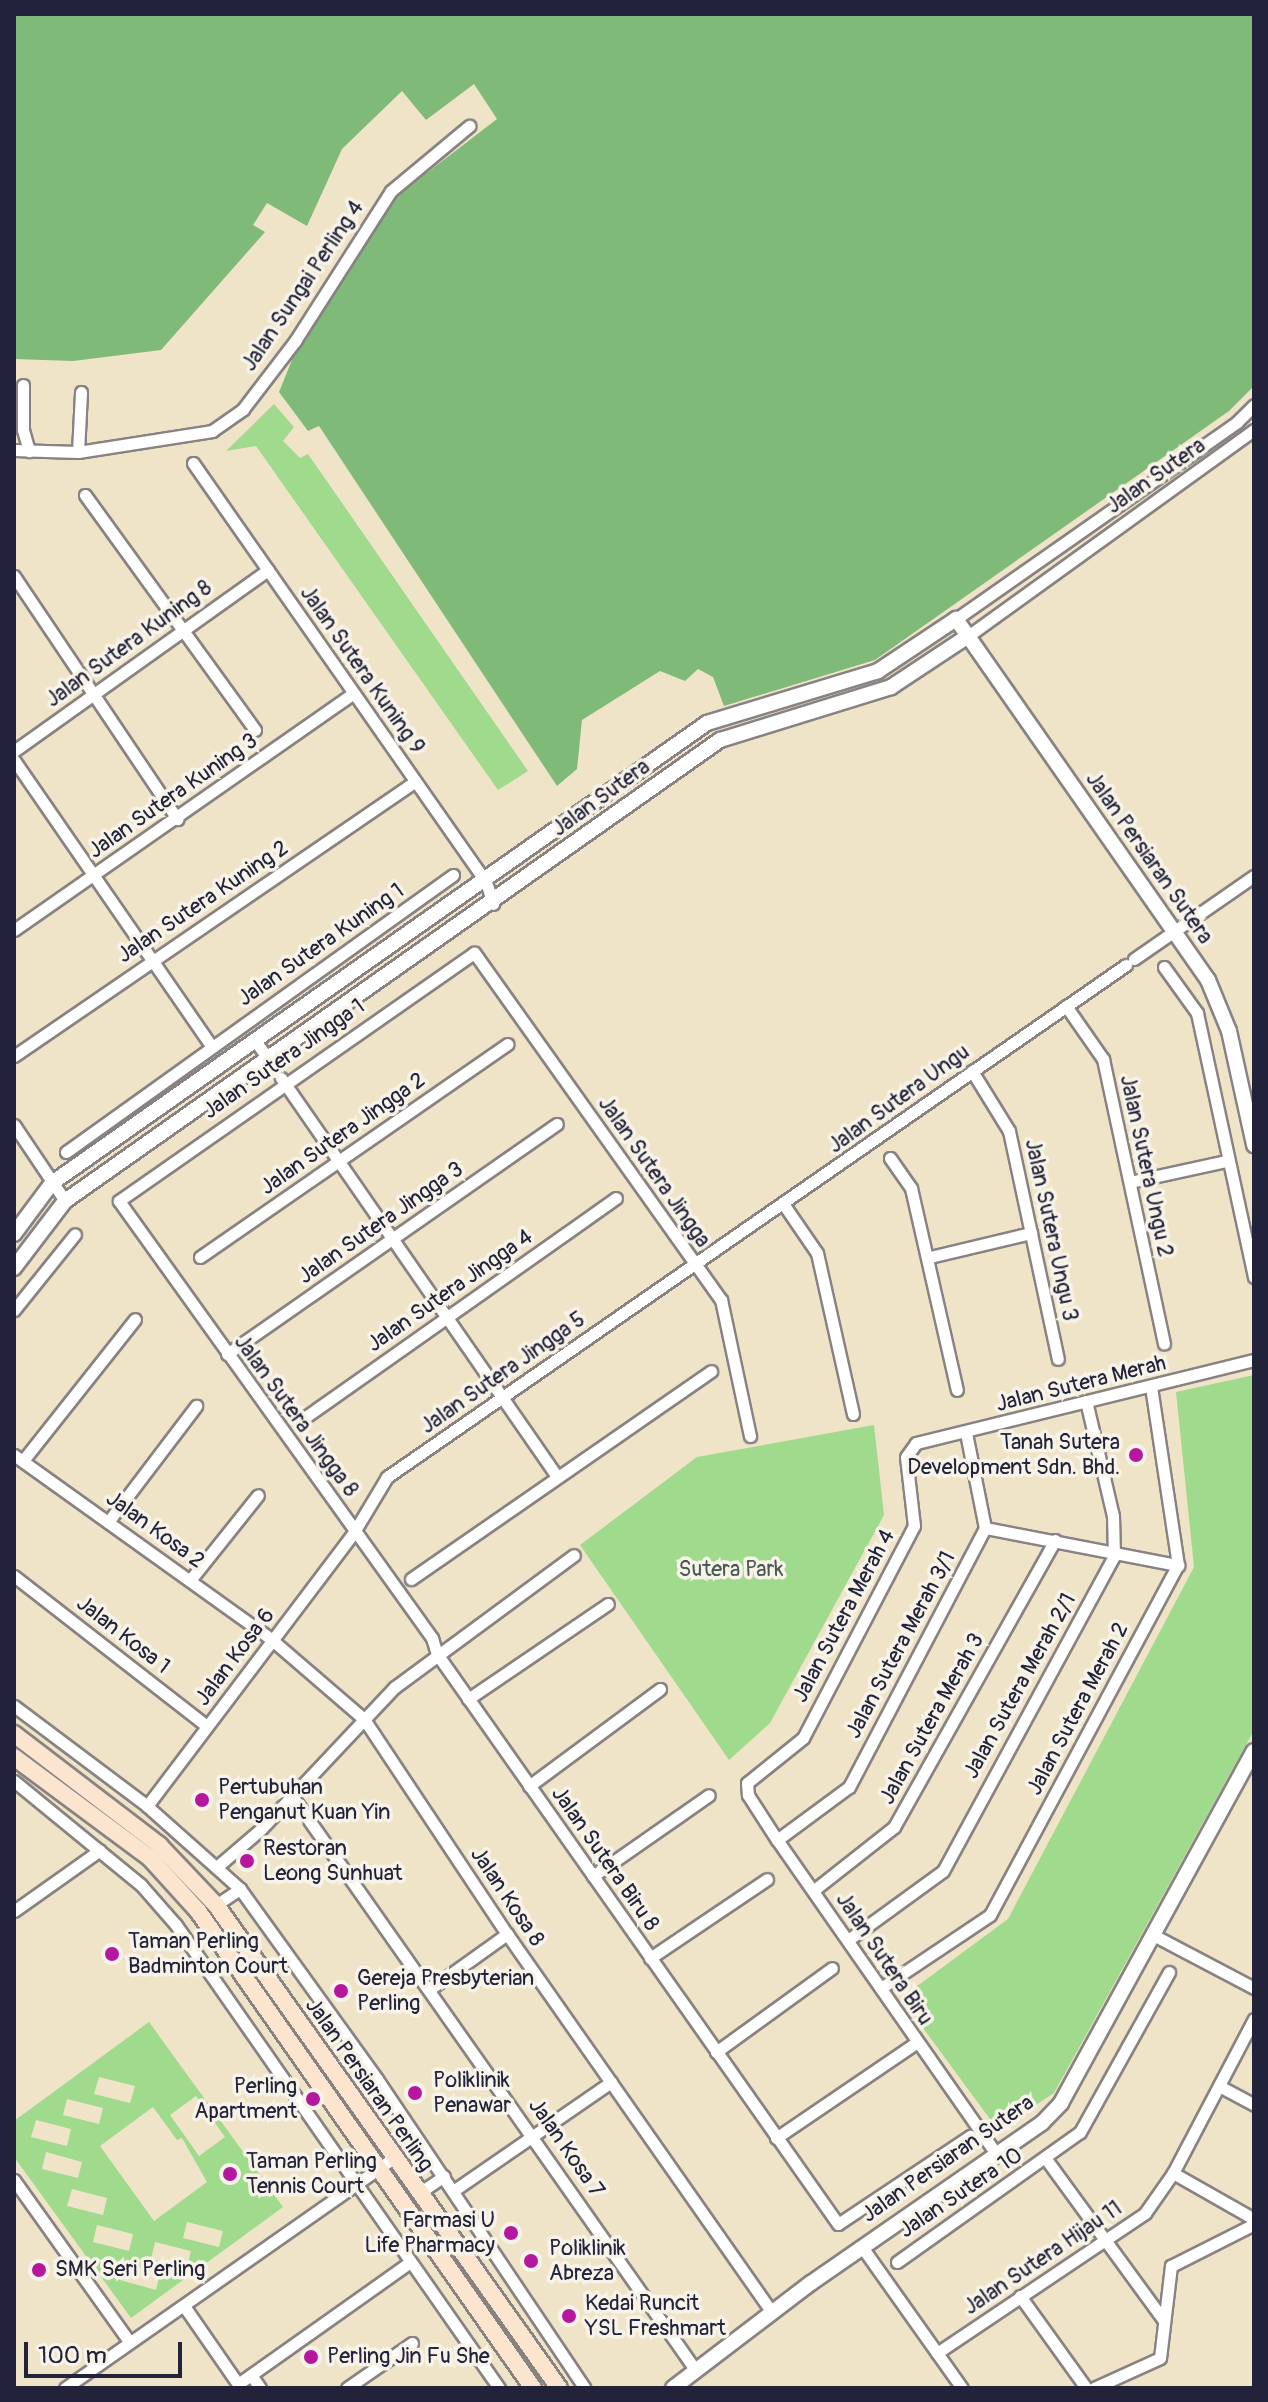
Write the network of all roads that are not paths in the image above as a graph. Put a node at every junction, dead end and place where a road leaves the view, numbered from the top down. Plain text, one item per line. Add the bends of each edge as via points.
1 (469, 126) dead end
2 (23, 385) dead end
3 (81, 392) dead end
4 (1254, 405) edge
5 (1254, 430) edge
6 (14, 450) edge
7 (29, 451) junction
8 (78, 452) junction
9 (193, 463) dead end
10 (85, 495) dead end
11 (268, 570) junction
12 (14, 576) edge
13 (956, 619) junction
14 (180, 631) junction
15 (968, 636) junction
16 (354, 693) junction
17 (97, 694) junction
18 (255, 730) dead end
19 (14, 751) edge
20 (14, 760) edge
21 (415, 781) junction
22 (177, 819) junction
23 (94, 875) junction
24 (453, 875) dead end
25 (1254, 876) edge
26 (486, 882) junction
27 (493, 904) junction
28 (14, 930) edge
29 (1174, 932) junction
30 (474, 953) joint
31 (153, 961) junction
32 (1164, 967) dead end
33 (1066, 1006) junction
34 (256, 1042) junction
35 (508, 1044) dead end
36 (211, 1046) junction
37 (14, 1056) edge
38 (972, 1071) junction
39 (277, 1072) junction
40 (557, 1124) dead end
41 (14, 1125) edge
42 (1254, 1145) edge
43 (66, 1152) dead end
44 (890, 1158) dead end
45 (339, 1161) junction
46 (1226, 1161) junction
47 (1130, 1182) junction
48 (52, 1183) junction
49 (616, 1198) dead end
50 (65, 1201) junction
51 (119, 1201) joint
52 (784, 1205) junction
53 (1031, 1233) junction
54 (14, 1234) edge
55 (75, 1234) dead end
56 (394, 1239) junction
57 (200, 1257) dead end
58 (930, 1257) junction
59 (695, 1265) junction
60 (14, 1268) edge
61 (1254, 1277) edge
62 (14, 1310) edge
63 (449, 1318) junction
64 (135, 1319) dead end
65 (1164, 1344) dead end
66 (227, 1354) junction
67 (1058, 1359) dead end
68 (1254, 1360) edge
69 (711, 1371) dead end
70 (1151, 1387) junction
71 (957, 1390) dead end
72 (504, 1396) junction
73 (1086, 1401) junction
74 (196, 1406) dead end
75 (853, 1414) dead end
76 (307, 1416) dead end
77 (966, 1433) junction
78 (750, 1436) dead end
79 (916, 1443) joint
80 (20, 1456) edge
81 (557, 1476) junction
82 (258, 1495) dead end
83 (108, 1522) junction
84 (985, 1528) junction
85 (354, 1532) junction
86 (1055, 1540) junction
87 (574, 1555) dead end
88 (1114, 1556) junction
89 (1178, 1565) junction
90 (14, 1576) edge
91 (191, 1579) junction
92 (411, 1579) dead end
93 (608, 1604) dead end
94 (272, 1640) junction
95 (437, 1654) junction
96 (660, 1689) dead end
97 (468, 1699) junction
98 (14, 1706) edge
99 (364, 1719) junction
100 (207, 1726) junction
101 (14, 1734) edge
102 (1254, 1751) edge
103 (14, 1757) edge
104 (14, 1781) edge
105 (747, 1783) joint
106 (529, 1786) junction
107 (709, 1795) dead end
108 (292, 1796) junction
109 (147, 1806) junction
110 (777, 1840) junction
111 (100, 1850) junction
112 (219, 1865) junction
113 (593, 1876) junction
114 (767, 1879) dead end
115 (240, 1889) junction
116 (814, 1890) junction
117 (216, 1905) junction
118 (14, 1911) edge
119 (507, 1934) junction
120 (1155, 1936) junction
121 (848, 1940) junction
122 (650, 1958) junction
123 (832, 1968) dead end
124 (1169, 1972) dead end
125 (881, 1988) junction
126 (1254, 1988) edge
127 (430, 1989) junction
128 (1254, 2019) edge
129 (917, 2042) junction
130 (716, 2052) junction
131 (611, 2082) junction
132 (1219, 2086) junction
133 (1254, 2105) edge
134 (970, 2136) dead end
135 (534, 2138) junction
136 (776, 2138) junction
137 (997, 2155) junction
138 (393, 2158) junction
139 (1046, 2159) junction
140 (375, 2168) junction
141 (1173, 2173) junction
142 (444, 2176) junction
143 (14, 2180) edge
144 (356, 2182) junction
145 (453, 2191) junction
146 (419, 2193) junction
147 (1254, 2222) edge
148 (1103, 2240) junction
149 (862, 2247) junction
150 (410, 2262) junction
151 (897, 2262) dead end
152 (1020, 2296) junction
153 (184, 2306) junction
154 (772, 2312) junction
155 (1164, 2321) junction
156 (129, 2341) junction
157 (412, 2343) dead end
158 (937, 2353) junction
159 (692, 2370) junction
160 (251, 2375) junction
161 (239, 2386) edge
162 (65, 2388) edge
163 (260, 2388) edge
164 (347, 2388) edge
165 (499, 2388) edge
166 (533, 2388) edge
167 (559, 2388) edge
168 (585, 2388) edge
169 (661, 2388) edge
170 (673, 2388) edge
171 (962, 2388) edge
172 (1086, 2388) edge
173 (1094, 2388) edge

1 - 8 street, Jalan Sungai Perling 4 via 380,204 295,341 243,409 212,431
2 - 7 street via 23,430
3 - 8 street
4 - 13 street, Jalan Sutera via 1225,431
5 - 15 street, Jalan Sutera
6 - 7 street, Jalan Sungai Perling 4
7 - 8 street, Jalan Sungai Perling 4
9 - 11 street, Jalan Sutera Kuning 9
10 - 14 street
11 - 14 street, Jalan Sutera Kuning 8
11 - 16 street, Jalan Sutera Kuning 9
12 - 17 street
13 - 15 street, Jalan Persiaran Sutera
13 - 26 street, Jalan Sutera via 878,671 707,723
14 - 17 street, Jalan Sutera Kuning 8
14 - 18 street
15 - 27 street, Jalan Sutera via 891,687 720,740
15 - 29 street, Jalan Persiaran Sutera
16 - 21 street, Jalan Sutera Kuning 9
16 - 22 street, Jalan Sutera Kuning 3
17 - 19 street, Jalan Sutera Kuning 8
17 - 22 street
20 - 23 street
21 - 26 street, Jalan Sutera Kuning 9
21 - 31 street, Jalan Sutera Kuning 2
22 - 23 street, Jalan Sutera Kuning 3
23 - 28 street, Jalan Sutera Kuning 3
23 - 31 street
24 - 36 street, Jalan Sutera Kuning 1
25 - 29 street, Jalan Sutera Ungu
26 - 27 street, Jalan Sutera Kuning 9
26 - 34 street, Jalan Sutera
27 - 39 street, Jalan Sutera
29 - 33 street, Jalan Sutera Ungu
29 - 42 street, Jalan Persiaran Sutera via 1222,1006
30 - 39 street, Jalan Sutera Jingga 1
30 - 59 street, Jalan Sutera Jingga
31 - 36 street
31 - 37 street, Jalan Sutera Kuning 2
32 - 46 street via 1197,1013
33 - 38 street, Jalan Sutera Ungu
33 - 47 street, Jalan Sutera Ungu 2 via 1103,1059
34 - 39 street
34 - 48 street, Jalan Sutera
35 - 45 street, Jalan Sutera Jingga 2
36 - 43 street, Jalan Sutera Kuning 1
38 - 52 street, Jalan Sutera Ungu
38 - 53 street, Jalan Sutera Ungu 3 via 1009,1131
39 - 45 street
39 - 50 street, Jalan Sutera
39 - 51 street, Jalan Sutera Jingga 1
40 - 56 street, Jalan Sutera Jingga 3
41 - 48 street
44 - 58 street via 911,1188
45 - 56 street
45 - 57 street, Jalan Sutera Jingga 2
46 - 47 street
46 - 61 street
47 - 65 street, Jalan Sutera Ungu 2
48 - 50 street
48 - 54 street, Jalan Sutera
49 - 63 street, Jalan Sutera Jingga 4
50 - 60 street, Jalan Sutera
51 - 66 street, Jalan Sutera Jingga 8
52 - 59 street, Jalan Sutera Ungu
52 - 75 street via 817,1253
53 - 58 street
53 - 67 street, Jalan Sutera Ungu 3
55 - 62 street
56 - 63 street
56 - 66 street, Jalan Sutera Jingga 3
58 - 71 street
59 - 72 street, Jalan Sutera Jingga 5
59 - 78 street, Jalan Sutera Jingga via 721,1300
63 - 72 street
63 - 76 street, Jalan Sutera Jingga 4
64 - 80 street
66 - 85 street, Jalan Sutera Jingga 8
68 - 70 street, Jalan Sutera Merah
69 - 81 street
70 - 73 street, Jalan Sutera Merah
70 - 89 street
72 - 81 street
72 - 85 street, Jalan Sutera Jingga 5 via 387,1477
73 - 77 street, Jalan Sutera Merah
73 - 88 street, Jalan Sutera Merah 2/1 via 1113,1516
74 - 83 street
77 - 79 street, Jalan Sutera Merah
77 - 84 street
79 - 105 street, Jalan Sutera Merah 4 via 906,1457 914,1526 803,1738
80 - 83 street, Jalan Kosa 2
81 - 92 street
82 - 91 street
83 - 91 street, Jalan Kosa 2
84 - 86 street
84 - 110 street, Jalan Sutera Merah 3/1 via 849,1787
85 - 94 street, Jalan Kosa 6
85 - 95 street, Jalan Sutera Jingga 8 via 432,1638
86 - 88 street
86 - 116 street, Jalan Sutera Merah 3 via 894,1827
87 - 95 street
88 - 89 street
88 - 121 street, Jalan Sutera Merah 2/1 via 943,1871
89 - 125 street, Jalan Sutera Merah 2 via 990,1915
90 - 100 street, Jalan Kosa 1
91 - 94 street, Jalan Kosa 2
93 - 97 street
94 - 99 street, Jalan Kosa 8
94 - 100 street, Jalan Kosa 6
95 - 97 street, Jalan Sutera Biru 8
95 - 99 street
96 - 106 street
97 - 106 street, Jalan Sutera Biru 8
98 - 109 street
99 - 108 street
99 - 119 street, Jalan Kosa 8
100 - 109 street, Jalan Kosa 6
101 - 117 main road, Jalan Persiaran Perling via 159,1845
102 - 120 street, Jalan Persiaran Sutera
103 - 140 main road, Jalan Persiaran Perling via 117,1831 177,1886
104 - 111 street
105 - 110 street, Jalan Sutera Biru via 748,1795
106 - 113 street, Jalan Sutera Biru 8
107 - 113 street
108 - 112 street
108 - 127 street, Jalan Kosa 7
109 - 112 street
110 - 116 street, Jalan Sutera Biru
111 - 118 street
111 - 144 street via 141,1885 209,1967
112 - 115 street
113 - 122 street, Jalan Sutera Biru 8
114 - 122 street
115 - 117 street
115 - 142 street
116 - 121 street, Jalan Sutera Biru
117 - 138 main road, Jalan Persiaran Perling
119 - 127 street
119 - 131 street, Jalan Kosa 8
120 - 126 street
120 - 137 street, Jalan Persiaran Sutera via 1061,2103
121 - 125 street, Jalan Sutera Biru
122 - 130 street, Jalan Sutera Biru 8
123 - 130 street
124 - 139 street via 1080,2132
125 - 129 street, Jalan Sutera Biru
127 - 135 street, Jalan Kosa 7
128 - 132 street, Jalan Sutera Hijau 11
129 - 136 street
129 - 137 street, Jalan Sutera Biru
130 - 136 street, Jalan Sutera Biru 8
131 - 135 street
131 - 154 street, Jalan Kosa 8
132 - 133 street
132 - 141 street, Jalan Sutera Hijau 11
134 - 136 street, Jalan Sutera Biru 8 via 838,2224
135 - 145 street
135 - 159 street, Jalan Kosa 7
137 - 149 street, Jalan Persiaran Sutera
138 - 140 street
138 - 146 main road, Jalan Persiaran Perling
139 - 148 street, Jalan Sutera 10
139 - 151 street, Jalan Sutera 10
140 - 144 street
140 - 166 main road, Jalan Persiaran Perling
141 - 147 street
141 - 148 street, Jalan Sutera Hijau 11 via 1145,2213
142 - 145 street
142 - 146 street
143 - 156 street
144 - 150 street
144 - 153 street
145 - 168 street
146 - 167 main road, Jalan Persiaran Perling
147 - 155 street via 1171,2266
148 - 152 street, Jalan Sutera Hijau 11
148 - 155 street, Jalan Sutera 10
149 - 154 street, Jalan Persiaran Sutera
149 - 158 street
150 - 160 street
150 - 165 street
152 - 158 street, Jalan Sutera Hijau 11
152 - 172 street
153 - 156 street
153 - 161 street
154 - 159 street, Jalan Persiaran Sutera
155 - 173 street via 1160,2358
156 - 162 street
157 - 164 street
158 - 171 street
159 - 169 street, Jalan Persiaran Sutera
159 - 170 street, Jalan Persiaran Sutera
160 - 161 street
160 - 163 street

